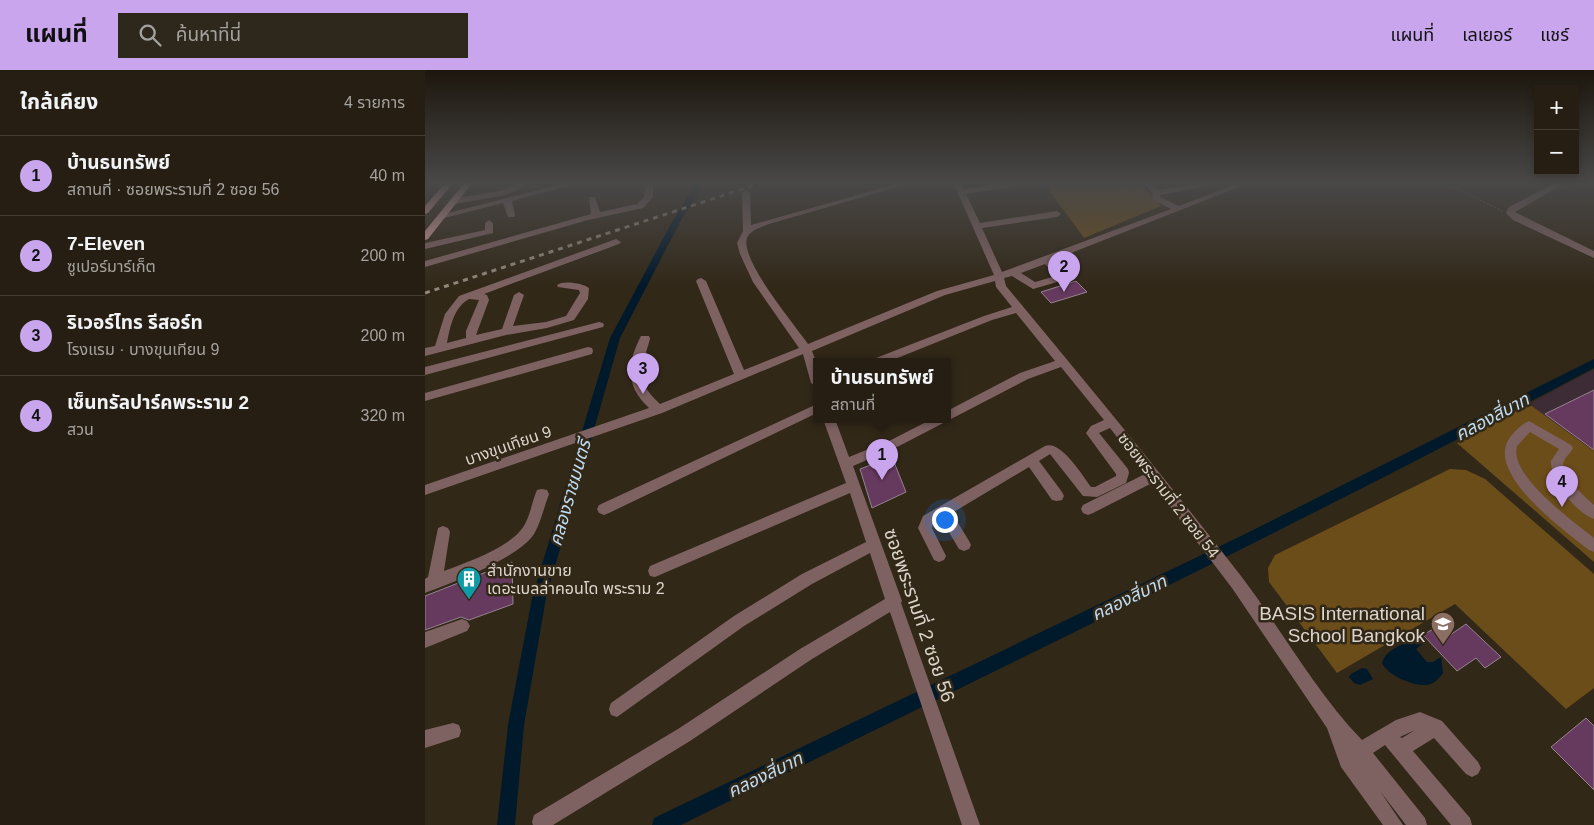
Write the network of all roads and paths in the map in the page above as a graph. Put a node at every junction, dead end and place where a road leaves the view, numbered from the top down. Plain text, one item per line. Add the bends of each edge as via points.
1 (442, 217) edge
2 (489, 217) edge
3 (591, 217) edge
4 (747, 217) edge
5 (783, 217) edge
6 (972, 217) edge
7 (1035, 217) edge
8 (1150, 217) edge
9 (1514, 217) edge
10 (574, 222) junction
11 (976, 226) junction
12 (553, 228) junction
13 (580, 230) dead end
14 (747, 231) junction
15 (566, 232) dead end
16 (425, 237) edge
17 (617, 242) dead end
18 (444, 243) junction
19 (425, 246) edge
20 (1594, 255) edge
21 (1049, 258) junction
22 (429, 263) edge
23 (1014, 272) junction
24 (999, 276) junction
25 (701, 281) dead end
26 (562, 285) dead end
27 (519, 295) dead end
28 (469, 296) junction
29 (1020, 308) junction
30 (599, 325) dead end
31 (505, 331) junction
32 (645, 339) dead end
33 (468, 342) junction
34 (439, 348) junction
35 (806, 349) junction
36 (425, 352) edge
37 (588, 352) dead end
38 (888, 358) edge
39 (462, 360) junction
40 (1063, 362) junction
41 (425, 371) edge
42 (813, 371) edge
43 (741, 376) junction
44 (425, 397) edge
45 (658, 410) junction
46 (813, 410) edge
47 (951, 414) edge
48 (1112, 422) junction
49 (831, 423) edge
50 (934, 423) edge
51 (1031, 459) junction
52 (846, 464) junction
53 (1154, 476) junction
54 (853, 486) junction
55 (425, 490) edge
56 (542, 494) dead end
57 (1057, 496) dead end
58 (604, 509) dead end
59 (1088, 509) dead end
60 (943, 511) junction
61 (1594, 513) edge
62 (443, 532) dead end
63 (875, 544) junction
64 (964, 545) dead end
65 (1594, 546) edge
66 (939, 556) dead end
67 (655, 571) dead end
68 (430, 583) edge
69 (895, 601) junction
70 (462, 626) dead end
71 (425, 640) edge
72 (617, 709) dead end
73 (1332, 721) junction
74 (1436, 727) junction
75 (453, 731) dead end
76 (1387, 734) junction
77 (425, 739) edge
78 (1400, 749) junction
79 (1359, 751) junction
80 (1472, 768) dead end
81 (541, 822) dead end
82 (971, 825) edge
83 (1394, 825) edge
84 (1418, 825) edge
85 (1463, 825) edge

1 - 16 main road
2 - 18 street via 489,231 483,238
3 - 10 street
4 - 14 street
5 - 14 street
6 - 11 street, ซอยพระรามที่ 2 ซอย 54
7 - 11 street
8 - 21 street, บางขุนเทียน 9
9 - 20 street
10 - 12 street
10 - 13 street
11 - 24 street, ซอยพระรามที่ 2 ซอย 54
12 - 15 street
12 - 22 street via 512,244
14 - 35 street via 742,242 747,264
17 - 28 street
18 - 19 street
18 - 22 street
21 - 23 street, บางขุนเทียน 9
21 - 23 street via 1048,262 1061,278 1033,286
23 - 24 street, บางขุนเทียน 9
24 - 29 street, ซอยพระรามที่ 2 ซอย 54 via 1001,287
24 - 35 street, บางขุนเทียน 9 via 941,293
25 - 43 street
26 - 31 street via 584,288 583,299 570,318
27 - 31 street
28 - 33 street via 483,297 484,300
28 - 34 street via 450,311
29 - 38 street
29 - 40 street, ซอยพระรามที่ 2 ซอย 54
30 - 39 street
31 - 33 street
32 - 45 street via 635,375 636,386
33 - 34 street
33 - 39 street
34 - 36 street
35 - 42 street
35 - 43 street, บางขุนเทียน 9
37 - 44 street
39 - 41 street
40 - 47 street via 1024,376
40 - 48 street, ซอยพระรามที่ 2 ซอย 54
43 - 45 street, บางขุนเทียน 9
45 - 55 street, บางขุนเทียน 9
46 - 58 street
48 - 51 street via 1095,428 1092,433 1123,475 1097,492 1088,492 1052,449
48 - 53 street, ซอยพระรามที่ 2 ซอย 54
49 - 52 street, ซอยพระรามที่ 2 ซอย 56
50 - 52 street
51 - 57 street
51 - 60 street
52 - 54 street, ซอยพระรามที่ 2 ซอย 56
53 - 59 street
53 - 73 street, ซอยพระรามที่ 2 ซอย 54 via 1237,582
54 - 63 street, ซอยพระรามที่ 2 ซอย 56
54 - 67 street
56 - 68 street via 529,532 523,538 501,553
60 - 64 street
60 - 66 street via 928,520 925,526
61 - 65 street via 1570,490 1557,469 1557,461 1567,448 1529,426 1514,441 1510,451 1513,467 1521,481 1538,498
62 - 68 street
63 - 69 street, ซอยพระรามที่ 2 ซอย 56
63 - 72 street via 807,579 739,621
69 - 81 street via 805,654 684,735
69 - 82 street, ซอยพระรามที่ 2 ซอย 56
70 - 71 street
73 - 79 street, ซอยพระรามที่ 2 ซอย 54
73 - 83 street, ซอยพระรามที่ 2 ซอย 54 via 1347,761
74 - 76 street via 1420,720 1412,721
74 - 78 street
74 - 80 street
75 - 77 street
76 - 78 street
76 - 79 street
78 - 85 street
79 - 84 street, ซอยพระรามที่ 2 ซอย 54

